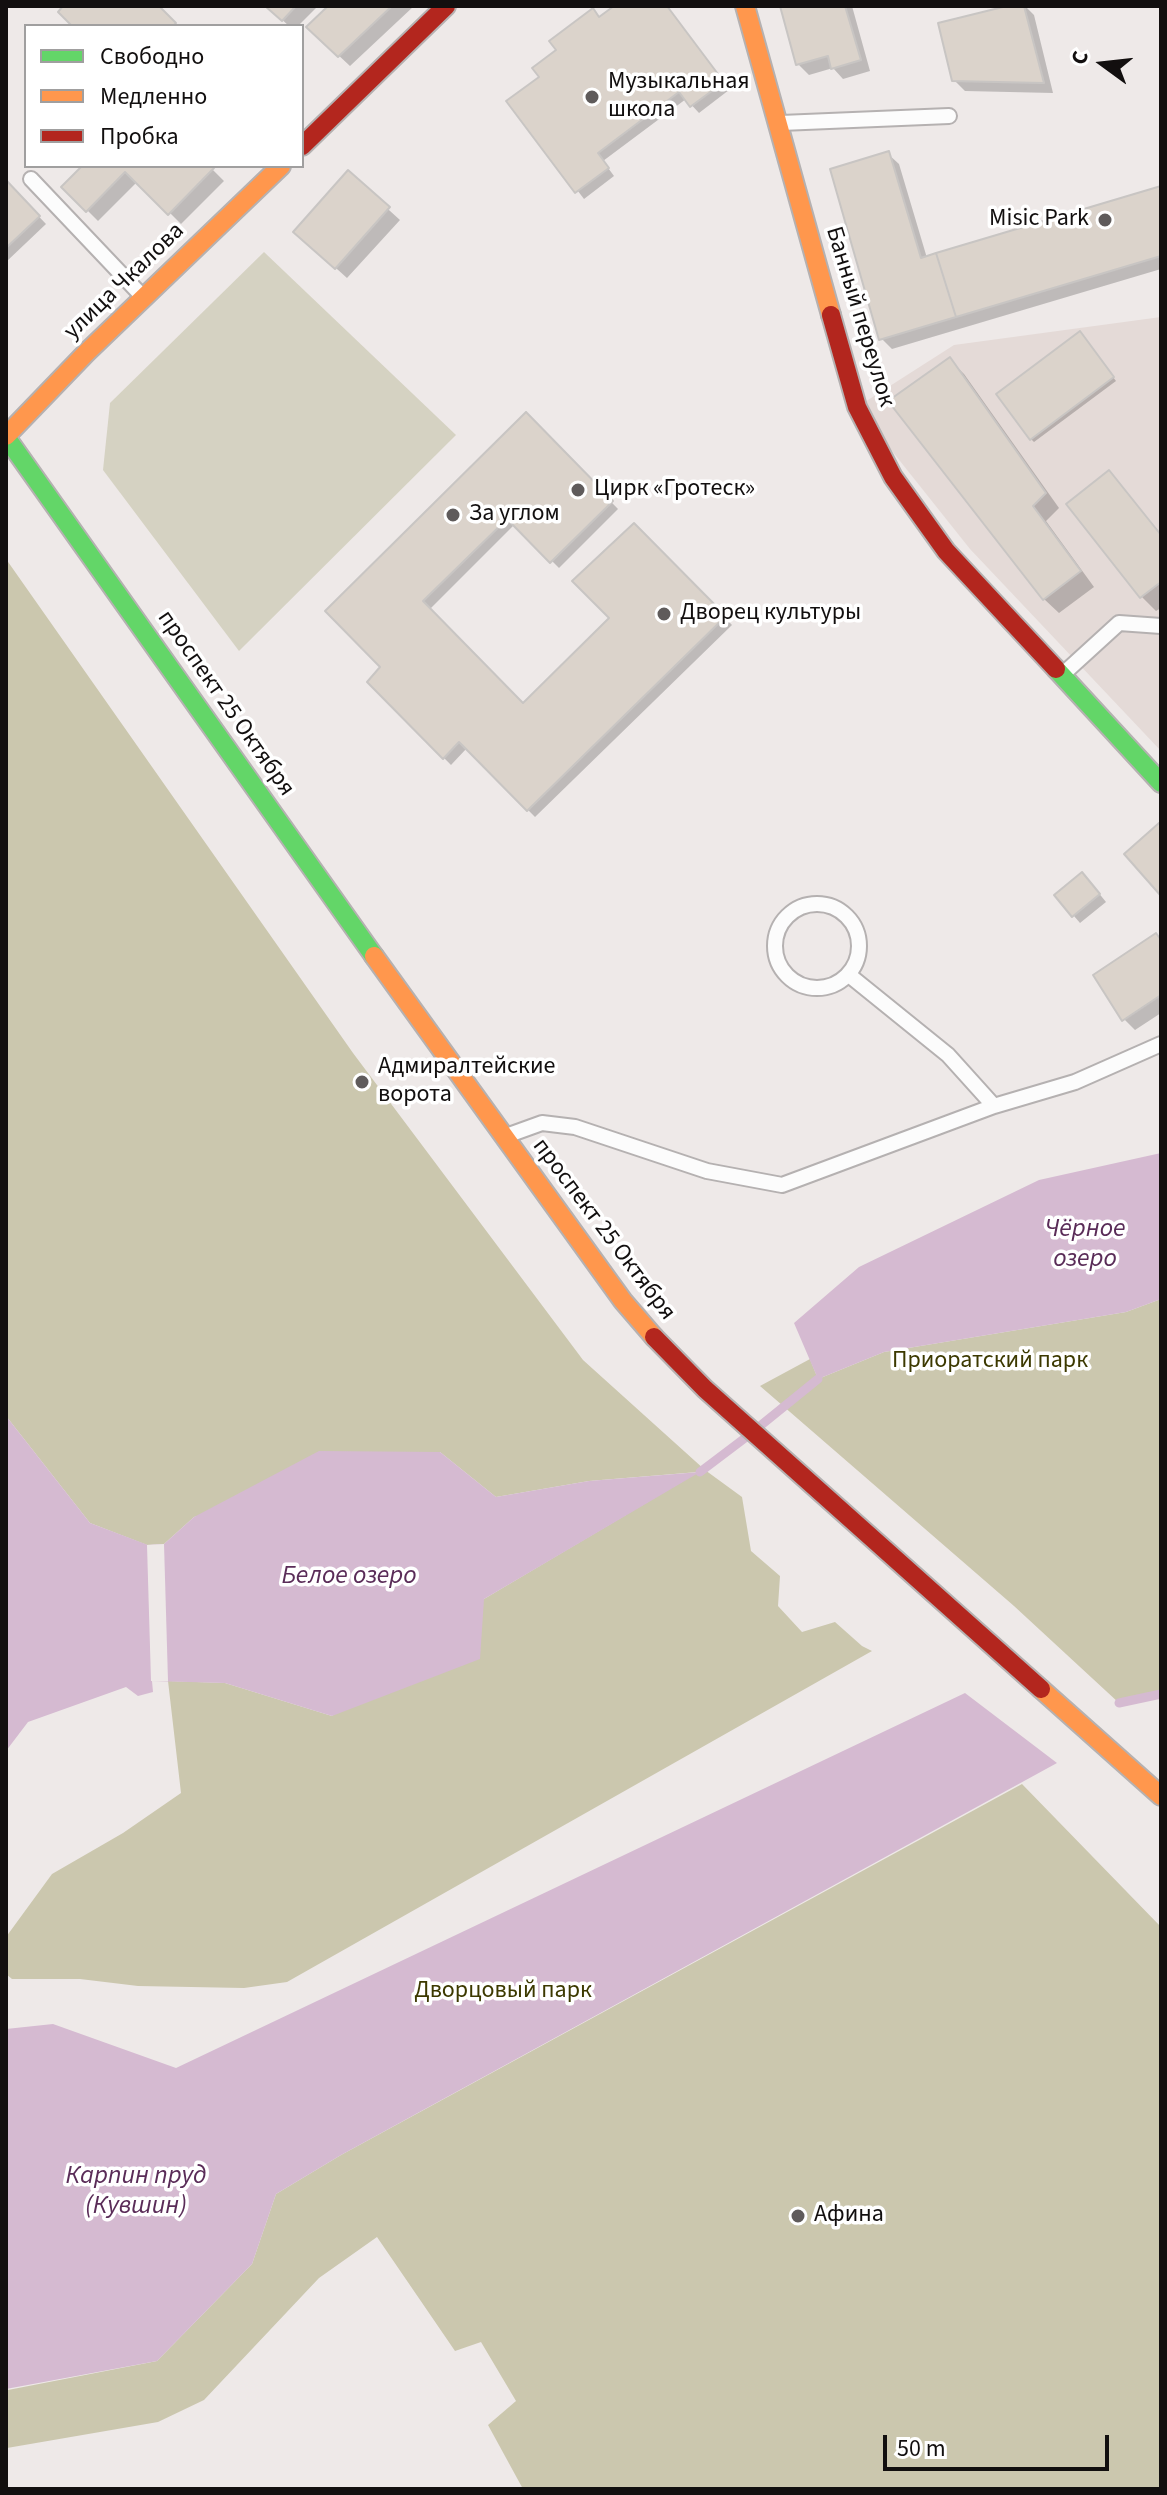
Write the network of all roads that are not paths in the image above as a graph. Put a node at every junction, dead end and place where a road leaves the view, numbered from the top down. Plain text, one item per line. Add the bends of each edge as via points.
1 (446, 6) edge
2 (745, 6) edge
3 (949, 116) dead end
4 (777, 123) junction
5 (304, 144) edge
6 (270, 169) edge
7 (31, 179) dead end
8 (144, 297) junction
9 (6, 437) edge
10 (1161, 626) edge
11 (1061, 676) junction
12 (1161, 783) edge
13 (849, 975) junction
14 (1161, 1044) edge
15 (994, 1106) junction
16 (503, 1137) junction
17 (1161, 1796) edge

1 - 5 main road
2 - 4 main road, Банный переулок
3 - 4 lane
4 - 11 main road, Банный переулок via 857,407 893,477 946,551
6 - 8 main road, улица Чкалова
7 - 8 lane
8 - 9 main road, улица Чкалова
9 - 16 main road, проспект 25 Октября
10 - 11 lane via 1119,623
11 - 12 main road, Банный переулок
13 - 13 lane via 829,988 805,988 784,975 774,953 778,929 793,910 817,903 840,910 856,928 860,952
13 - 15 lane via 948,1055
14 - 15 lane via 1075,1082
15 - 16 lane via 782,1185 707,1171 575,1127 542,1123
16 - 17 main road, проспект 25 Октября via 666,1351

